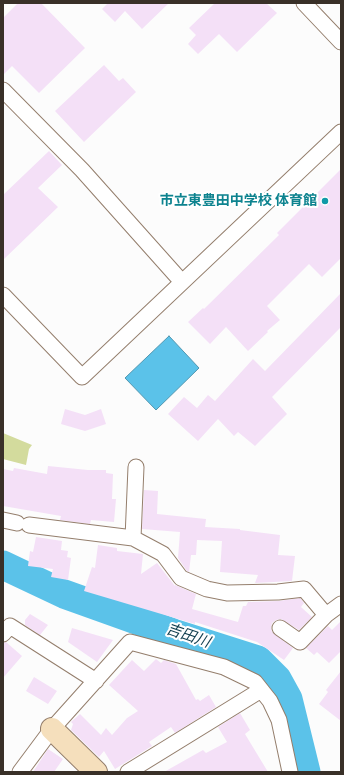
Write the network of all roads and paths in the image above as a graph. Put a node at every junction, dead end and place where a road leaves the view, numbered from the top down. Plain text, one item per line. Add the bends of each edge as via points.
1 (304, 3) edge
2 (341, 42) edge
3 (3, 90) edge
4 (341, 132) edge
5 (182, 282) junction
6 (3, 295) edge
7 (136, 467) dead end
8 (16, 523) edge
9 (132, 538) junction
10 (341, 604) edge
11 (326, 615) junction
12 (280, 628) dead end
13 (3, 634) edge
14 (96, 681) junction
15 (261, 690) junction
16 (52, 729) junction
17 (20, 772) edge
18 (96, 772) edge
19 (128, 772) edge
20 (290, 772) edge

1 - 2 street
3 - 5 street via 82,170
4 - 5 street
5 - 6 street via 82,377
7 - 9 street
8 - 9 street
9 - 11 street via 163,554 180,578 207,589 227,594 304,590
10 - 11 street
11 - 12 street via 300,642
13 - 14 street via 10,626
14 - 15 street via 130,642 224,667 255,682
14 - 16 street
15 - 19 street
15 - 20 street via 270,701 279,720
16 - 17 street
16 - 18 street

